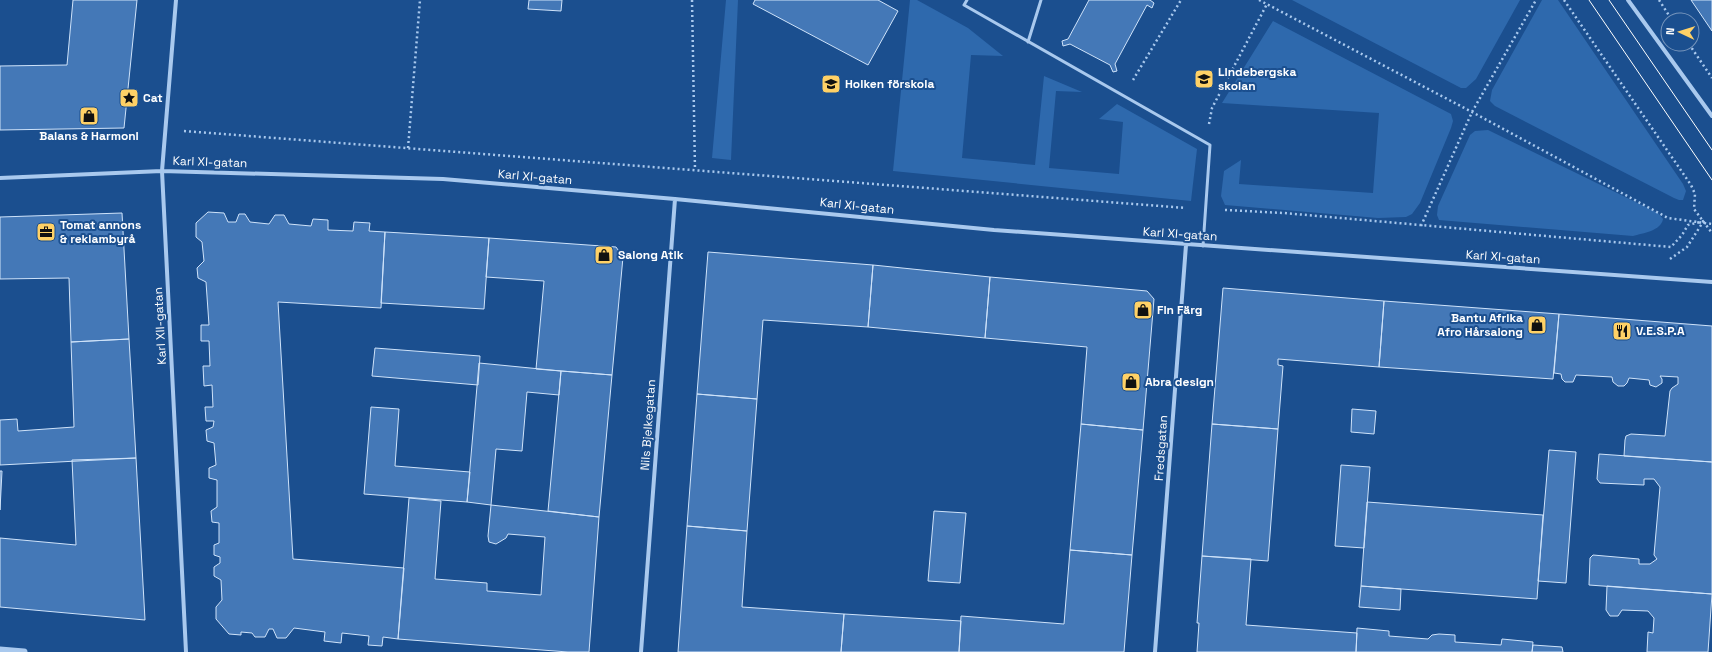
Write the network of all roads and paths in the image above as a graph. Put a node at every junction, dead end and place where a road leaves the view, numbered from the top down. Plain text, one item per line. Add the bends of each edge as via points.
1 (176, 0) edge
2 (420, 0) edge
3 (692, 0) edge
4 (967, 0) edge
5 (1041, 0) edge
6 (1181, 0) edge
7 (1258, 0) edge
8 (1536, 0) edge
9 (1564, 0) edge
10 (1628, 0) edge
11 (1659, 0) edge
12 (1267, 4) junction
13 (1667, 12) edge
14 (1028, 42) junction
15 (1694, 52) edge
16 (1712, 78) edge
17 (1124, 97) junction
18 (1472, 112) junction
19 (1712, 116) edge
20 (165, 129) junction
21 (1210, 145) junction
22 (408, 148) junction
23 (695, 170) junction
24 (162, 171) junction
25 (0, 178) edge
26 (674, 198) junction
27 (1206, 209) junction
28 (1704, 221) junction
29 (1712, 224) edge
30 (1421, 226) junction
31 (1712, 233) edge
32 (1186, 244) junction
33 (1203, 246) junction
34 (1666, 260) dead end
35 (1712, 282) edge
36 (0, 650) edge
37 (24, 652) edge
38 (186, 652) edge
39 (641, 652) edge
40 (1155, 652) edge

1 - 20 street, Karl XII-gatan
2 - 22 path
3 - 23 path
4 - 14 lane via 964,5
5 - 14 lane
6 - 17 path
7 - 12 path
8 - 18 path
9 - 28 path via 1691,185 1695,194 1694,209
10 - 19 street
11 - 13 path
12 - 18 path
12 - 21 path via 1212,108
14 - 17 lane
15 - 16 path
17 - 21 lane
18 - 28 path via 1668,218
18 - 30 path
20 - 22 path
20 - 24 street, Karl XII-gatan
21 - 27 lane
22 - 23 path
23 - 27 path
24 - 25 street, Karl XI-gatan
24 - 26 street, Karl XI-gatan via 443,179
24 - 38 street, Karl XII-gatan
26 - 32 street, Karl XI-gatan via 994,230
26 - 39 street, Nils Bjelkegatan
27 - 30 path via 1284,213
27 - 33 lane
28 - 29 path
28 - 30 path via 1688,225 1671,247
28 - 31 path
28 - 34 path via 1687,247
32 - 33 street, Karl XI-gatan
32 - 40 street, Fredsgatan
33 - 35 street, Karl XI-gatan
36 - 37 street

